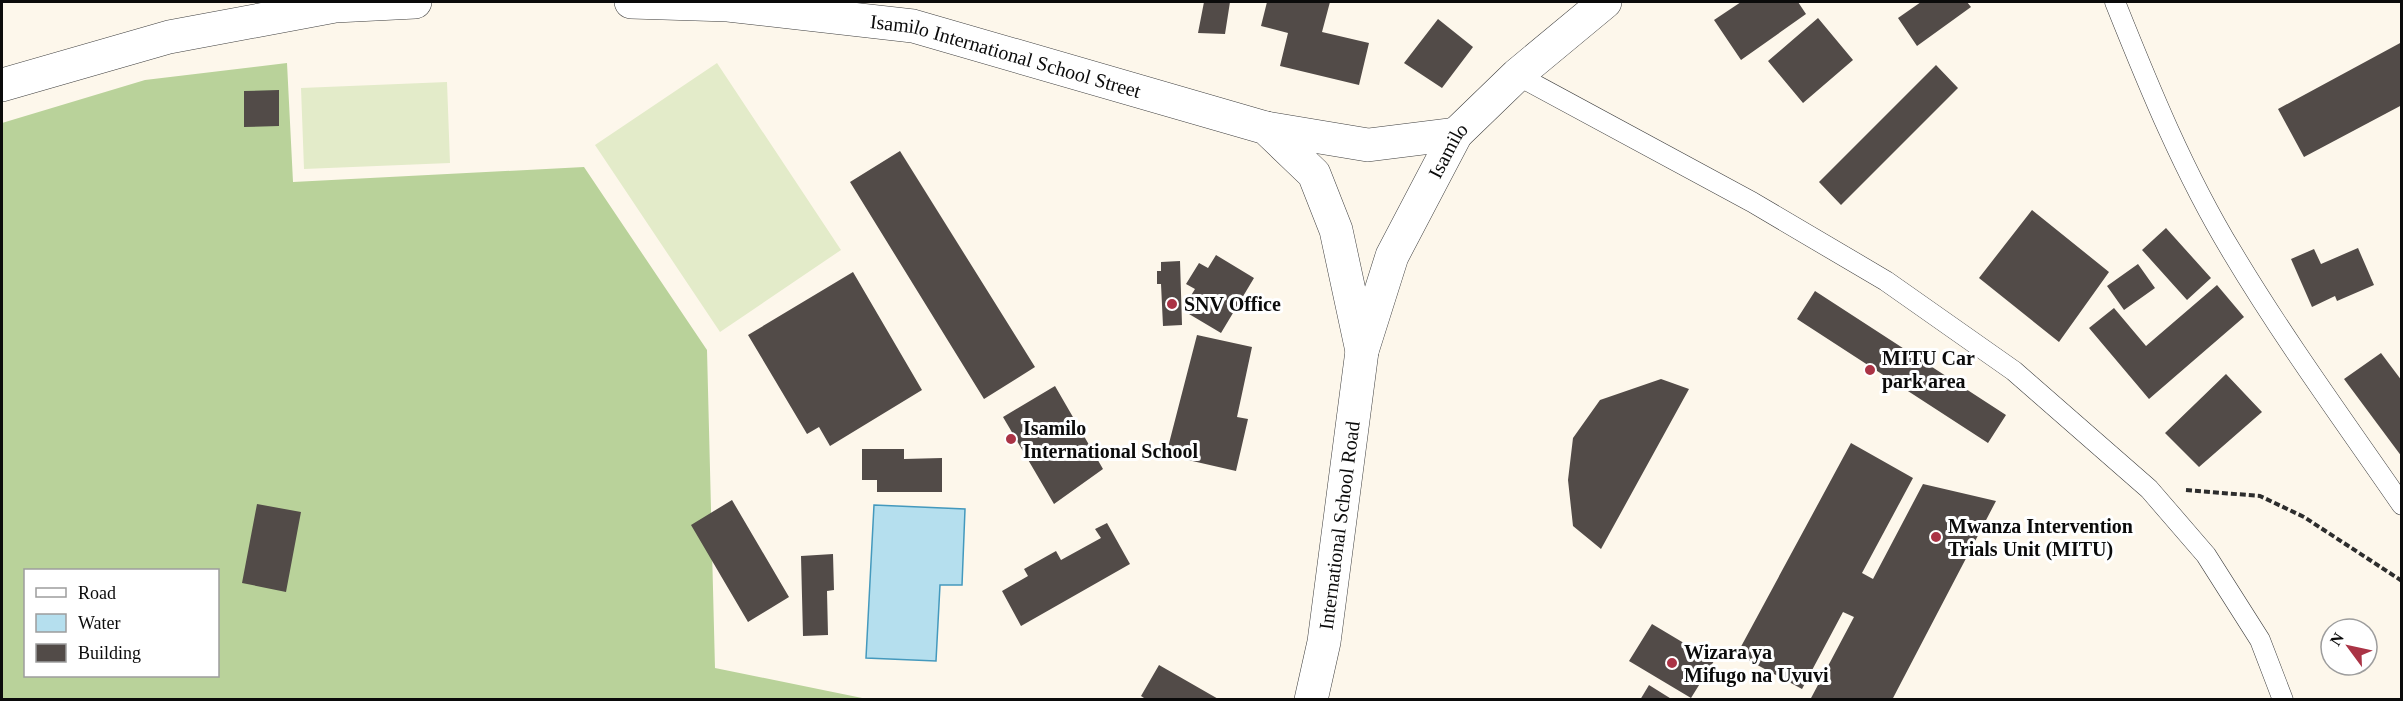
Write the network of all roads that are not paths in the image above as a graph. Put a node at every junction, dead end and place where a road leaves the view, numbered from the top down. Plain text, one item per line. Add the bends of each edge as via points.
1 (415, 2) edge
2 (632, 2) edge
3 (1605, 2) edge
4 (2115, 2) edge
5 (918, 14) edge
6 (1516, 75) junction
7 (2, 85) edge
8 (1266, 128) junction
9 (1456, 134) junction
10 (1362, 351) junction
11 (2402, 505) edge
12 (1311, 699) edge
13 (2283, 699) edge

1 - 7 street via 335,6 169,37
2 - 5 street, Isamilo International School Street
3 - 6 street, Isamilo
4 - 11 lane via 2165,126 2231,251 2303,364
5 - 8 street, Isamilo International School Street
6 - 9 street, Isamilo
6 - 13 lane via 1752,202 1886,281 2014,371 2150,489 2206,555 2260,640
8 - 9 street, Isamilo International School Street via 1368,145
8 - 10 street, Isamilo International School Street via 1314,174 1336,230
9 - 10 street, Isamilo via 1392,256
10 - 12 street, International School Road via 1324,642

